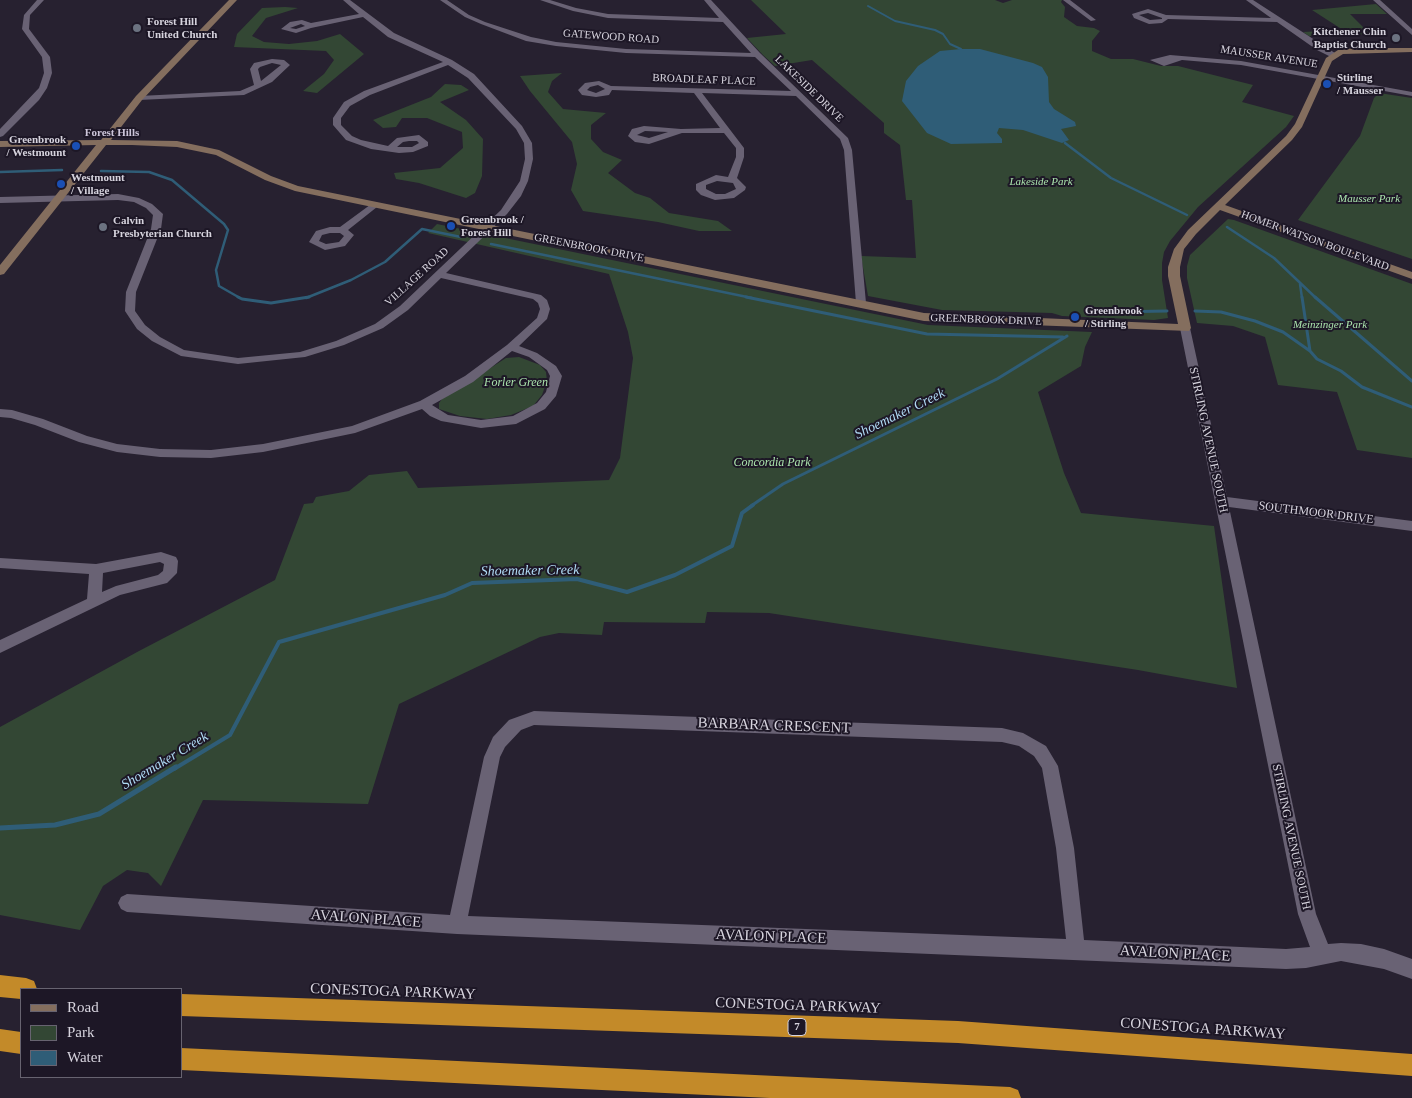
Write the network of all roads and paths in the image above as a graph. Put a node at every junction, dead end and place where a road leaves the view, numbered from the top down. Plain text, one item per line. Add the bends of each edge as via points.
1 (41, 0) edge
2 (233, 0) edge
3 (346, 0) edge
4 (443, 0) edge
5 (543, 0) edge
6 (707, 0) edge
7 (1066, 0) edge
8 (1249, 0) edge
9 (1376, 0) edge
10 (363, 15) junction
11 (1165, 17) dead end
12 (726, 20) junction
13 (1093, 20) dead end
14 (1281, 20) junction
15 (309, 26) dead end
16 (1412, 33) edge
17 (1412, 50) edge
18 (756, 55) junction
19 (1334, 55) junction
20 (1180, 58) dead end
21 (449, 62) junction
22 (1321, 78) junction
23 (258, 86) dead end
24 (610, 88) dead end
25 (696, 91) junction
26 (798, 94) junction
27 (1412, 94) edge
28 (139, 98) junction
29 (726, 130) junction
30 (681, 131) dead end
31 (0, 134) edge
32 (104, 142) junction
33 (0, 144) edge
34 (390, 149) dead end
35 (732, 179) dead end
36 (58, 198) junction
37 (0, 200) edge
38 (1220, 203) junction
39 (374, 205) junction
40 (488, 228) junction
41 (342, 230) dead end
42 (1412, 266) edge
43 (0, 272) edge
44 (440, 275) junction
45 (1412, 276) edge
46 (861, 303) junction
47 (1185, 328) junction
48 (511, 347) junction
49 (424, 404) junction
50 (0, 413) edge
51 (1221, 501) junction
52 (1412, 526) edge
53 (0, 564) edge
54 (96, 569) junction
55 (94, 600) junction
56 (0, 647) edge
57 (127, 903) dead end
58 (457, 925) junction
59 (1076, 948) junction
60 (1322, 954) junction
61 (1412, 969) edge
62 (0, 986) edge
63 (20, 988) edge
64 (182, 1005) edge
65 (0, 1040) edge
66 (20, 1043) edge
67 (182, 1059) edge
68 (1412, 1065) edge
69 (1010, 1098) edge

1 - 31 street via 24,22 25,29 46,58 48,73 36,98
2 - 28 street
3 - 10 street, VILLAGE ROAD
4 - 18 street, GATEWOOD ROAD via 483,23 529,39 556,44 626,51
5 - 12 street via 608,16
6 - 12 street, LAKESIDE DRIVE
7 - 13 street
8 - 14 street
9 - 16 street
10 - 15 street
10 - 21 street, VILLAGE ROAD via 391,35
11 - 14 street
12 - 18 street, LAKESIDE DRIVE
14 - 19 street
17 - 19 street via 1354,50
18 - 26 street, LAKESIDE DRIVE
19 - 22 street, STIRLING AVENUE SOUTH
20 - 22 street, MAUSSER AVENUE via 1241,63
21 - 34 street via 367,93 342,110 337,125 349,138
21 - 40 street, VILLAGE ROAD via 471,76 519,128 528,143 529,158 524,181 504,212
22 - 27 street, MAUSSER AVENUE
22 - 38 street, STIRLING AVENUE SOUTH via 1299,125 1289,138
23 - 28 street via 232,95
24 - 25 street, BROADLEAF PLACE
25 - 26 street, BROADLEAF PLACE
25 - 29 street
26 - 46 street, LAKESIDE DRIVE via 844,138 848,150
28 - 32 street
29 - 30 street
29 - 35 street via 740,148
32 - 33 street, GREENBROOK DRIVE
32 - 36 street
32 - 39 street, GREENBROOK DRIVE via 154,142 198,148 219,153 281,184
36 - 37 street, VILLAGE ROAD
36 - 43 street
36 - 44 street, VILLAGE ROAD via 118,197 136,200 158,214 156,229 131,292 130,311 141,327 156,339 181,353 213,360 301,355 340,343 379,326
38 - 42 street, HOMER WATSON BOULEVARD
38 - 45 street, HOMER WATSON BOULEVARD
38 - 47 street, STIRLING AVENUE SOUTH via 1188,237 1176,257 1174,276
39 - 40 street, GREENBROOK DRIVE
39 - 41 street
40 - 44 street, VILLAGE ROAD
40 - 46 street, GREENBROOK DRIVE
44 - 48 street via 524,293 543,302 542,320
46 - 47 street, GREENBROOK DRIVE via 924,317
47 - 51 street, STIRLING AVENUE SOUTH
48 - 49 street via 469,379
48 - 49 street via 545,362 556,376 552,393 536,410 516,420 481,424 445,418
49 - 50 street via 354,429 312,439 211,454 116,448 39,422
51 - 52 street, SOUTHMOOR DRIVE
51 - 60 street, STIRLING AVENUE SOUTH via 1307,914
53 - 54 street
54 - 55 street
54 - 55 street via 161,558 171,561 170,573 162,579
55 - 56 street
57 - 58 street, AVALON PLACE
58 - 59 street, AVALON PLACE
58 - 59 street, BARBARA CRESCENT via 492,757 499,742 514,725 534,718 992,734 1023,740 1040,751 1050,766 1065,848
59 - 60 street, AVALON PLACE via 1286,959
60 - 61 street, AVALON PLACE via 1361,954
62 - 63 highway
64 - 68 highway, CONESTOGA PARKWAY / 7 via 958,1032
65 - 66 highway
67 - 69 highway

